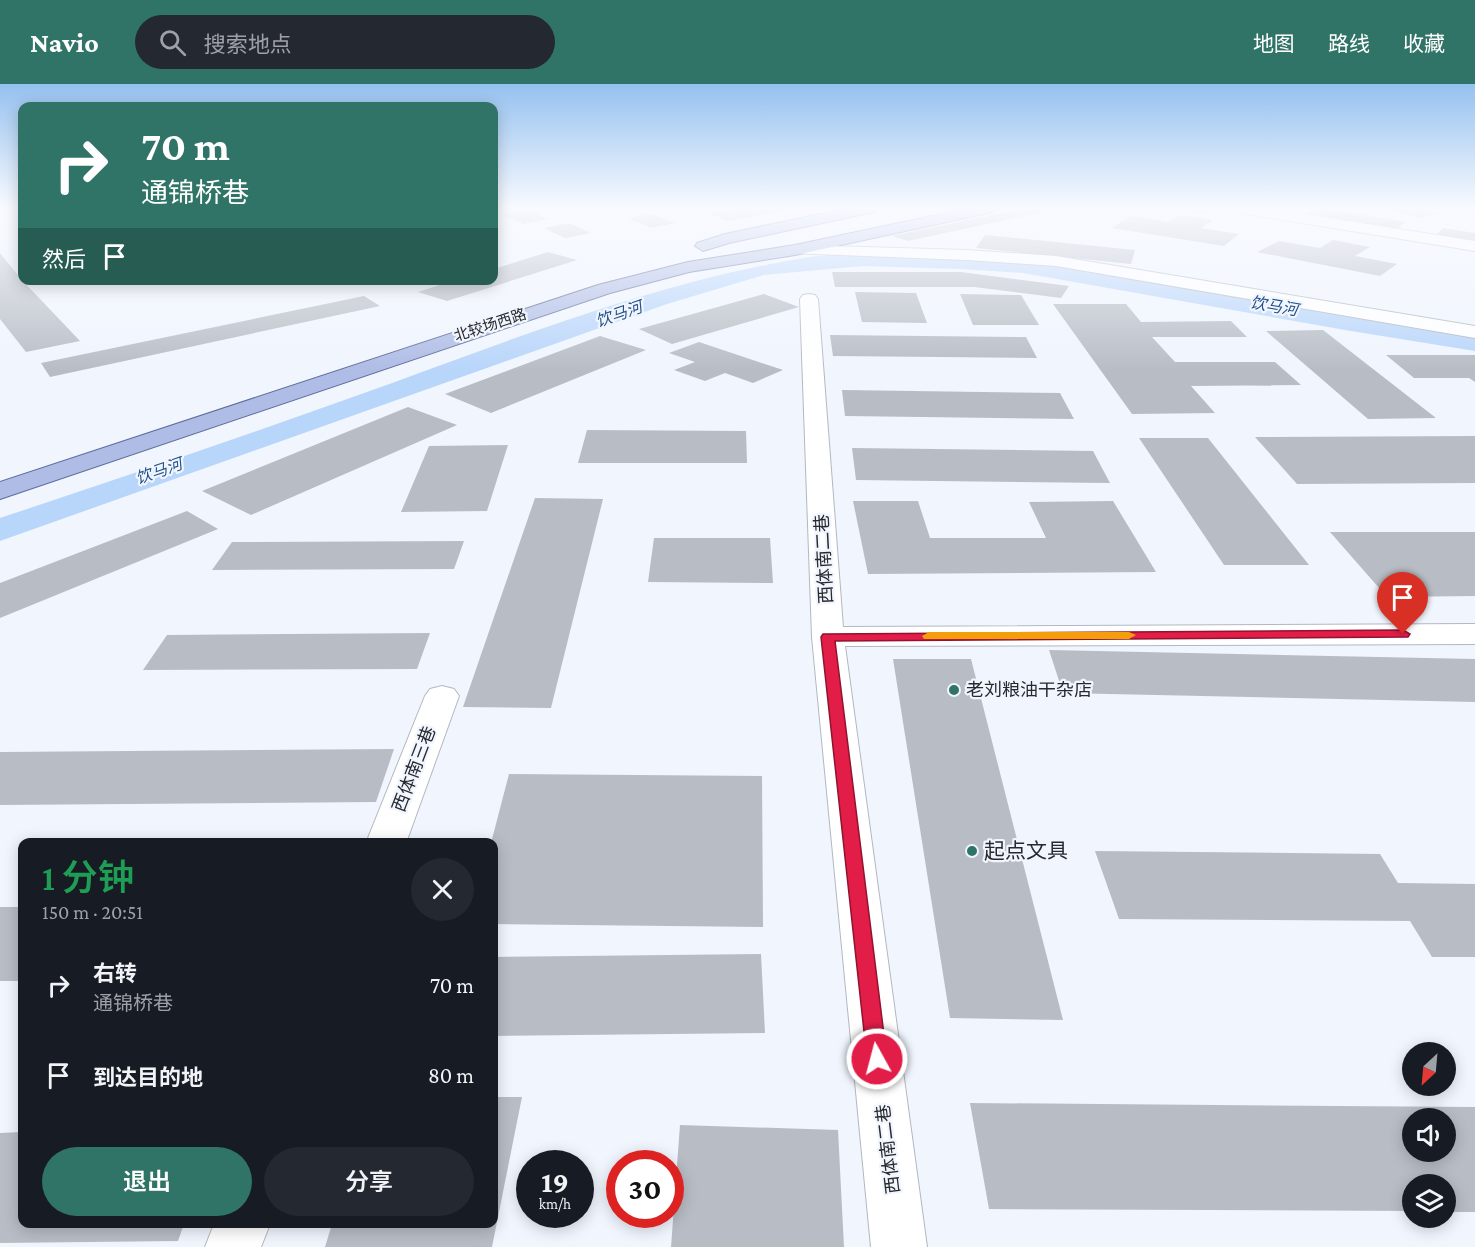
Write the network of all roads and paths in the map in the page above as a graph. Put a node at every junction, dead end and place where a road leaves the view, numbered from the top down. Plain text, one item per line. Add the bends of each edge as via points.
1 (646, 262) edge
2 (709, 262) edge
3 (718, 262) edge
4 (1064, 262) edge
5 (688, 267) junction
6 (809, 299) dead end
7 (1475, 332) edge
8 (338, 357) dead end
9 (0, 491) edge
10 (1475, 634) edge
11 (828, 637) junction
12 (442, 696) dead end
13 (388, 838) edge
14 (240, 1228) edge
15 (233, 1247) edge
16 (899, 1247) edge

1 - 8 main road, 北较场西路 via 540,291
2 - 5 main road
3 - 5 main road, 北较场西路
4 - 7 street
5 - 9 main road, 北较场西路 via 476,330
6 - 11 street, 西体南二巷
10 - 11 street
11 - 16 street, 西体南二巷
12 - 13 street, 西体南三巷
14 - 15 street

